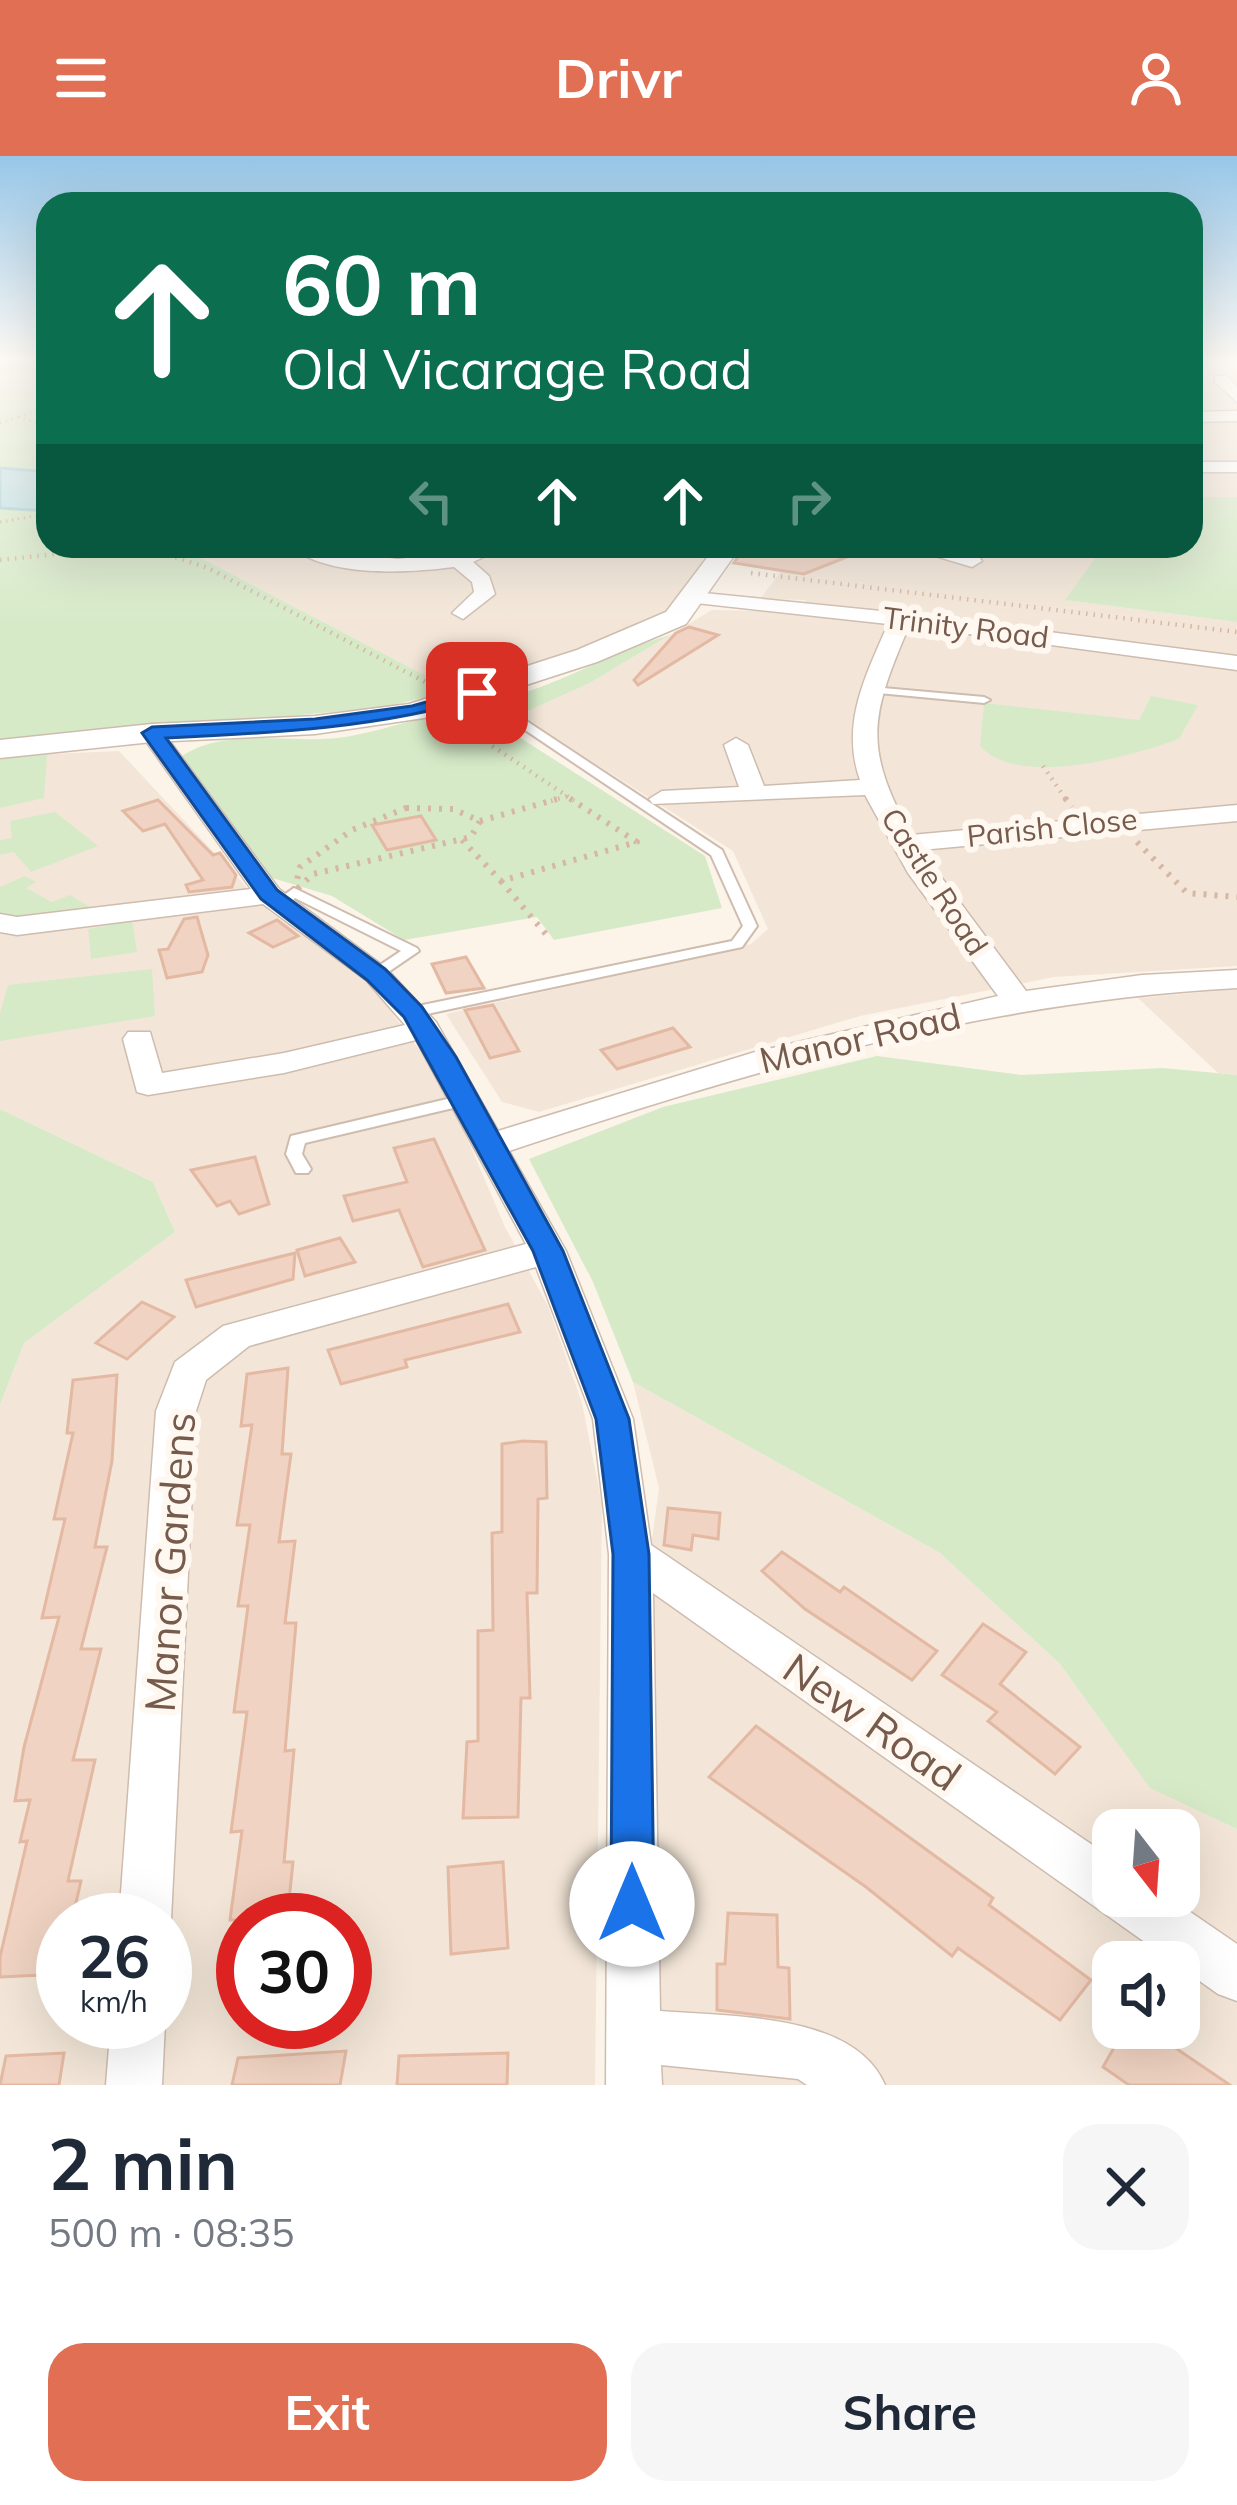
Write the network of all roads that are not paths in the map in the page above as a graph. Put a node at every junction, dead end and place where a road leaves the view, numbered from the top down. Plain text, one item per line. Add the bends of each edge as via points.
1 (1203, 467) edge
2 (1237, 467) edge
3 (349, 558) edge
4 (466, 558) edge
5 (721, 558) edge
6 (458, 561) junction
7 (694, 598) junction
8 (463, 613) dead end
9 (901, 619) junction
10 (1237, 663) edge
11 (872, 690) junction
12 (984, 700) dead end
13 (459, 701) junction
14 (152, 733) junction
15 (736, 745) dead end
16 (0, 748) edge
17 (874, 787) junction
18 (754, 794) junction
19 (662, 799) dead end
20 (1237, 813) edge
21 (1200, 816) junction
22 (1237, 833) edge
23 (905, 844) junction
24 (282, 896) junction
25 (0, 922) edge
26 (1237, 979) edge
27 (1019, 1002) junction
28 (419, 1021) junction
29 (139, 1039) dead end
30 (464, 1100) junction
31 (492, 1145) junction
32 (302, 1169) dead end
33 (548, 1251) junction
34 (631, 1554) junction
35 (1092, 1874) edge
36 (147, 1893) edge
37 (1153, 1917) edge
38 (1237, 1975) edge
39 (136, 2049) edge
40 (633, 2060) edge
41 (134, 2085) edge
42 (857, 2085) edge

1 - 2 street
3 - 6 street via 414,566
4 - 6 street
5 - 7 street
6 - 8 street via 482,580 485,594
7 - 9 street, Trinity Road
7 - 13 street via 644,634
9 - 10 street, Trinity Road
9 - 11 street, Castle Road
11 - 12 lane
11 - 17 street, Castle Road via 862,737
13 - 14 street via 315,725
13 - 28 lane via 717,853 750,926 737,944
14 - 16 street
14 - 24 street
15 - 18 street
17 - 18 street
17 - 23 street, Castle Road
18 - 19 street
20 - 21 street, Parish Close
21 - 22 street, Parish Close
21 - 23 street, Parish Close
23 - 27 street, Castle Road
24 - 25 street
24 - 28 street
26 - 27 street, Manor Road
27 - 31 street, Manor Road via 775,1057
28 - 29 street via 284,1063 148,1085
28 - 30 street
30 - 31 street
30 - 32 lane via 306,1136 293,1146
31 - 33 street
33 - 34 street via 613,1419
33 - 36 street, Manor Gardens via 236,1336 188,1372 176,1411
34 - 35 street, New Road
34 - 40 street
37 - 38 street
39 - 41 street
40 - 42 street via 806,2052

